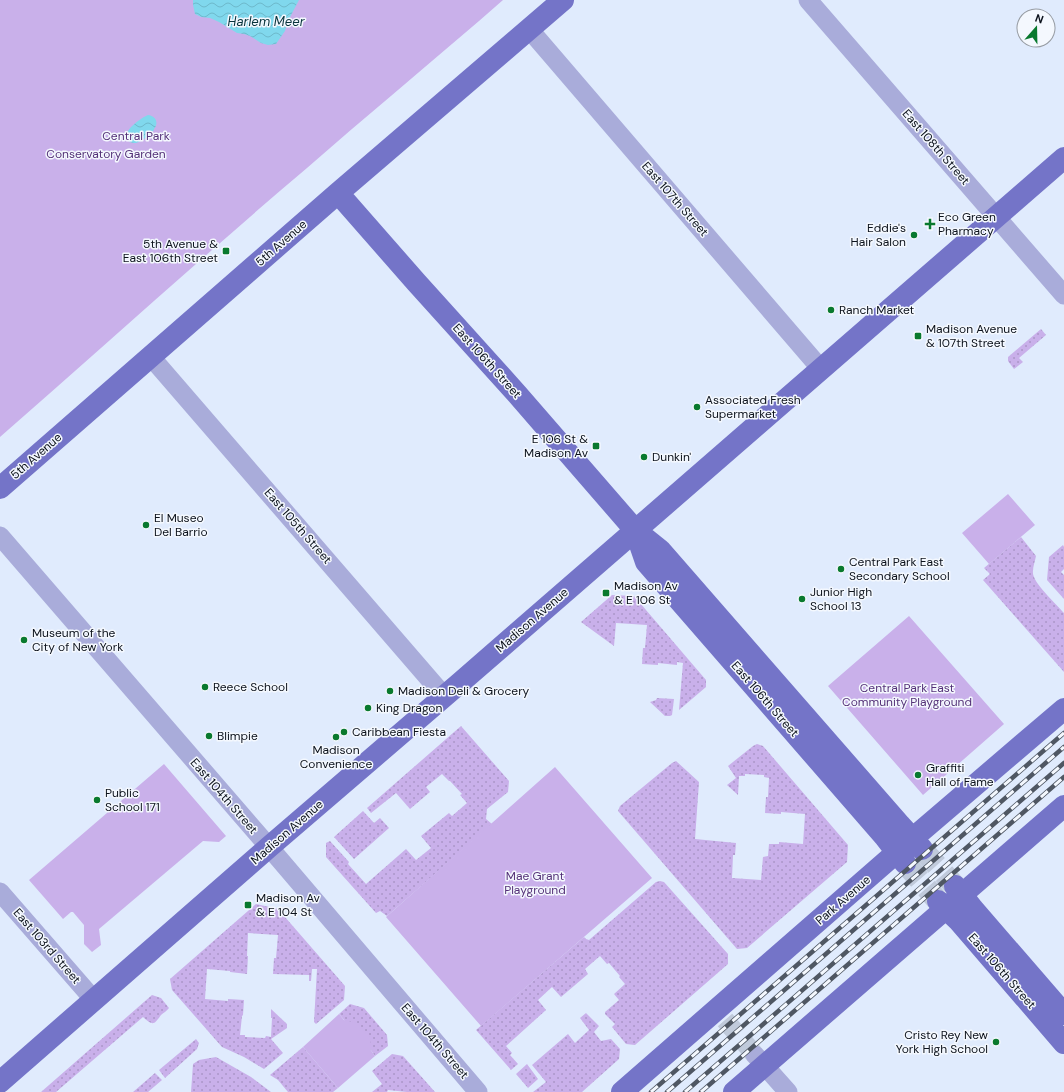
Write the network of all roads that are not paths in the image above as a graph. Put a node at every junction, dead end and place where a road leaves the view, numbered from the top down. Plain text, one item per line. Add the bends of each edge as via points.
1 (562, 0) edge
2 (808, 0) edge
3 (529, 29) junction
4 (1064, 158) edge
5 (338, 193) junction
6 (997, 217) junction
7 (1064, 295) edge
8 (150, 357) junction
9 (821, 369) junction
10 (0, 488) edge
11 (635, 530) junction
12 (0, 536) edge
13 (444, 696) junction
14 (1064, 709) edge
15 (1064, 806) edge
16 (268, 847) junction
17 (909, 851) junction
18 (0, 892) edge
19 (950, 898) junction
20 (94, 1000) junction
21 (1064, 1014) edge
22 (1064, 1043) edge
23 (760, 1060) junction
24 (0, 1082) edge
25 (478, 1092) edge
26 (622, 1092) edge
27 (734, 1092) edge
28 (788, 1092) edge

1 - 3 main road, 5th Avenue
2 - 6 street, East 108th Street
3 - 5 main road, 5th Avenue
3 - 9 street, East 107th Street
4 - 6 main road, Madison Avenue
5 - 8 main road, 5th Avenue
5 - 11 main road, East 106th Street
6 - 7 street, East 108th Street
6 - 9 main road, Madison Avenue
8 - 10 main road, 5th Avenue
8 - 13 street, East 105th Street
9 - 11 main road, Madison Avenue
11 - 13 main road, Madison Avenue
11 - 17 main road, East 106th Street via 646,562 885,837
12 - 16 street, East 104th Street
13 - 16 main road, Madison Avenue
14 - 17 main road, Park Avenue
15 - 19 main road
16 - 20 main road, Madison Avenue
16 - 25 street, East 104th Street
17 - 26 main road, Park Avenue via 721,1015
18 - 20 street, East 103rd Street
19 - 21 main road, East 106th Street via 972,909
19 - 22 main road, East 106th Street via 959,921
19 - 23 main road
20 - 24 main road, Madison Avenue
23 - 27 main road
23 - 28 street

